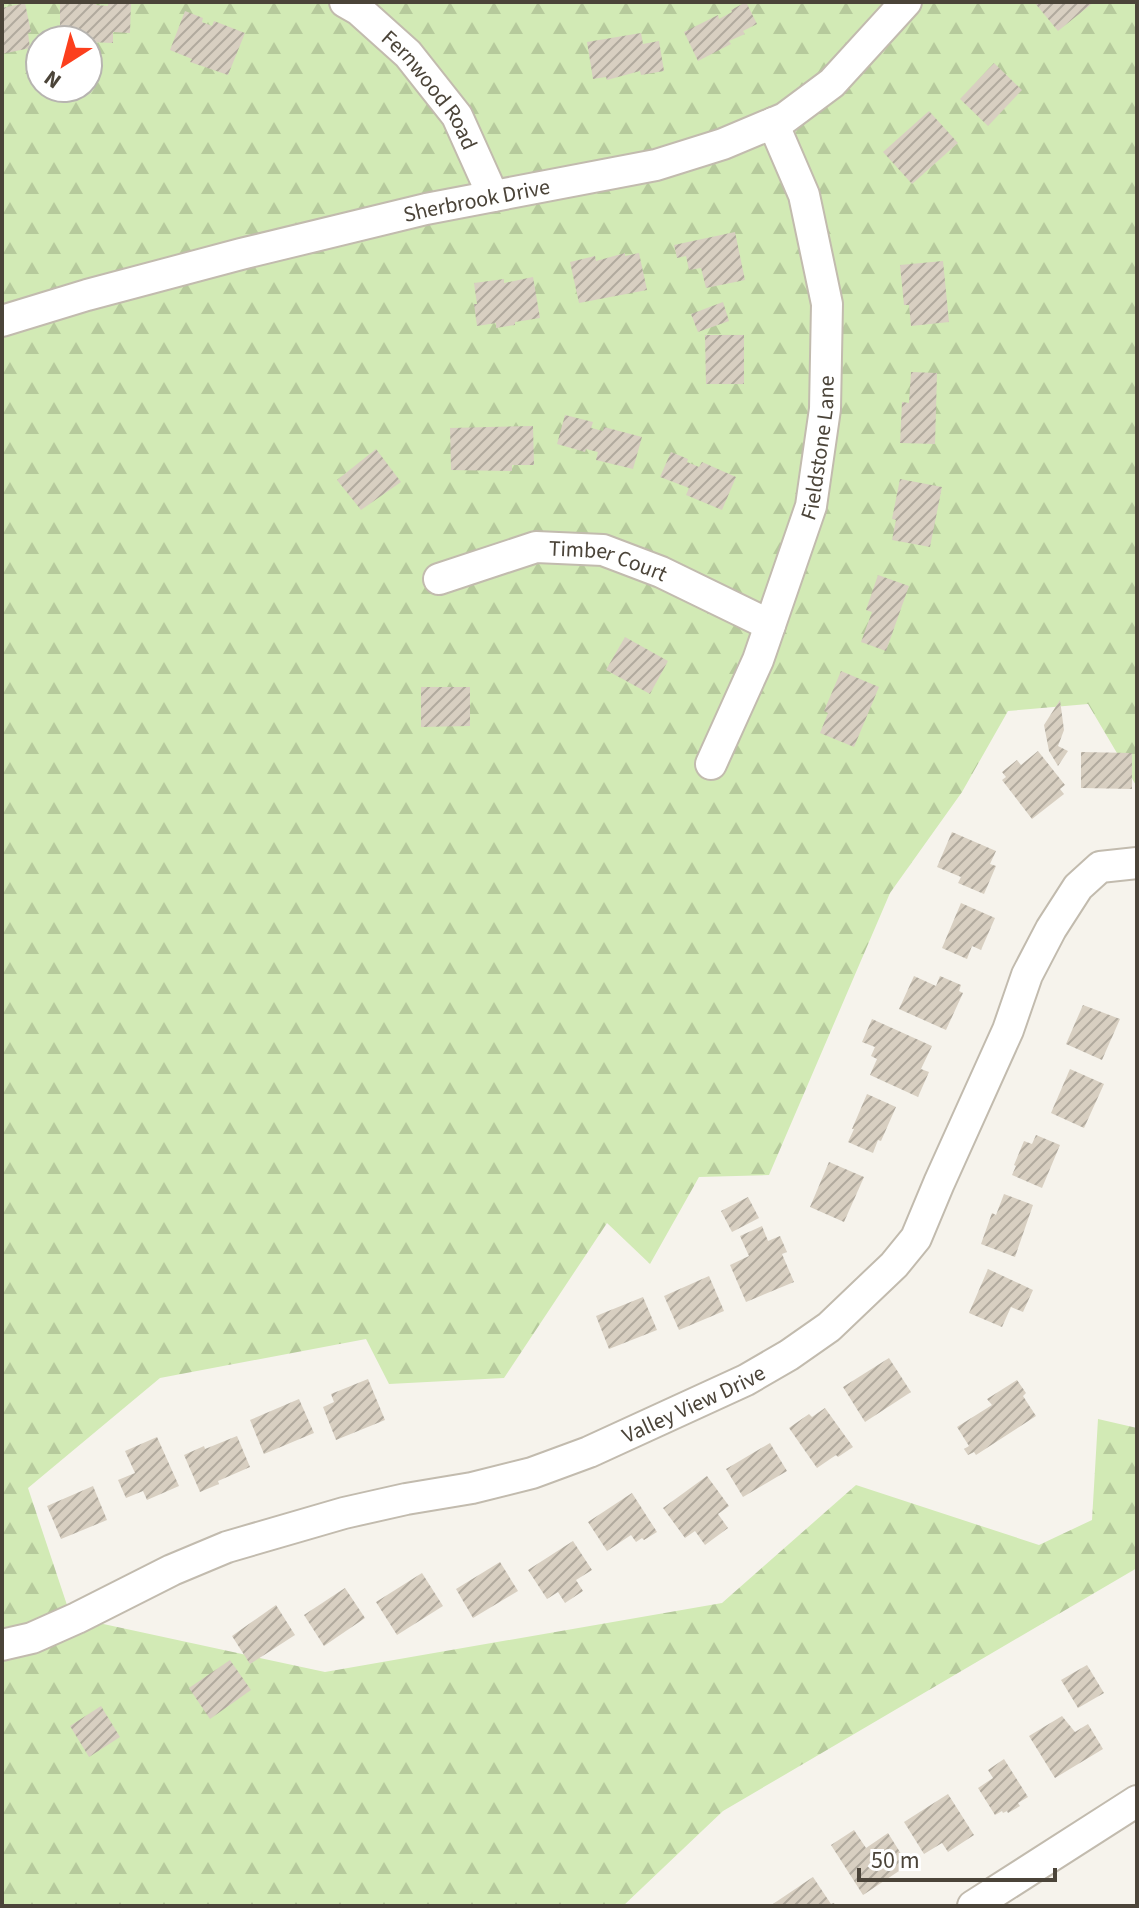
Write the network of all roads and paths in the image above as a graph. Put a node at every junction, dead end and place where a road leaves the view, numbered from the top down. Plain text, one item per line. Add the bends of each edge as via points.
1 (345, 2) edge
2 (906, 2) edge
3 (773, 123) junction
4 (493, 196) junction
5 (2, 321) edge
6 (439, 579) dead end
7 (770, 625) junction
8 (711, 764) dead end
9 (1137, 863) edge
10 (2, 1645) edge
11 (1137, 1801) edge
12 (973, 1906) edge

1 - 4 street, Fernwood Road via 408,54 457,116
2 - 3 street, Sherbrook Drive via 832,83
3 - 4 street, Sherbrook Drive via 656,165
3 - 7 street, Fieldstone Lane via 804,195 827,304 825,409 811,506
4 - 5 street, Sherbrook Drive via 241,254
6 - 7 street, Timber Court via 536,547 603,550
7 - 8 street, Fieldstone Lane
9 - 10 street, Valley View Drive via 1100,867 1078,887 1027,975 916,1238 829,1327 799,1348 746,1380 589,1452 532,1473 344,1513 227,1547 32,1638
11 - 12 street

